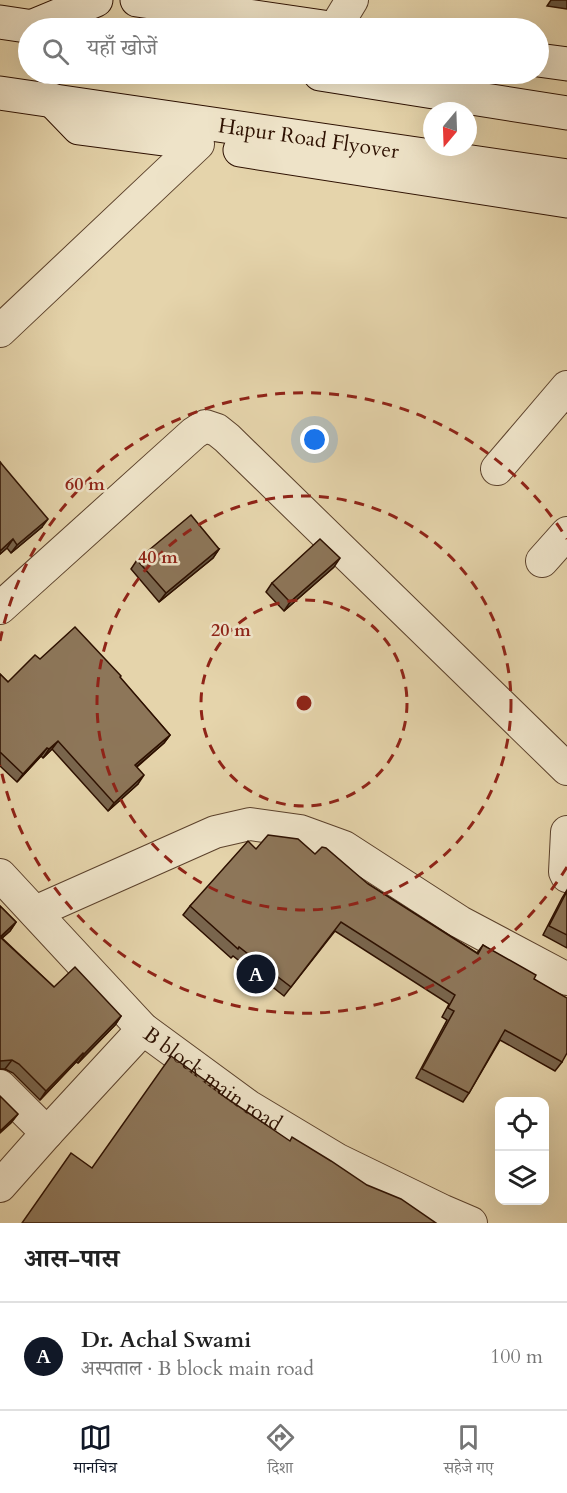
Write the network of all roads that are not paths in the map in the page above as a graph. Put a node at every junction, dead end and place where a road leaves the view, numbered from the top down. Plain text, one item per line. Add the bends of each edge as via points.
1 (96, 0) edge
2 (137, 0) edge
3 (352, 0) edge
4 (46, 18) edge
5 (261, 18) edge
6 (341, 18) edge
7 (549, 62) edge
8 (567, 64) edge
9 (383, 84) edge
10 (1, 95) edge
11 (52, 100) junction
12 (567, 113) edge
13 (198, 144) junction
14 (567, 176) edge
15 (567, 201) edge
16 (0, 331) edge
17 (567, 387) edge
18 (497, 469) dead end
19 (567, 533) edge
20 (542, 561) dead end
21 (0, 608) edge
22 (567, 769) edge
23 (567, 832) edge
24 (566, 872) edge
25 (0, 875) edge
26 (35, 912) junction
27 (567, 979) edge
28 (143, 1029) junction
29 (0, 1086) edge
30 (46, 1133) junction
31 (0, 1186) edge
32 (471, 1223) edge

1 - 4 main road
2 - 5 main road
3 - 6 street
7 - 8 main road
9 - 12 main road
10 - 11 main road, Hapur Road Flyover
11 - 13 main road via 79,128
11 - 14 main road, Hapur Road Flyover
13 - 15 main road
13 - 16 street
17 - 18 street
19 - 20 street
21 - 22 street via 206,426 227,438
23 - 24 street
25 - 26 street, B block main road
26 - 27 street via 215,832 250,824 300,831 344,848 460,922
26 - 28 street, B block main road
28 - 30 street
28 - 32 street, B block main road via 248,1106 338,1160
29 - 30 street
30 - 31 street

